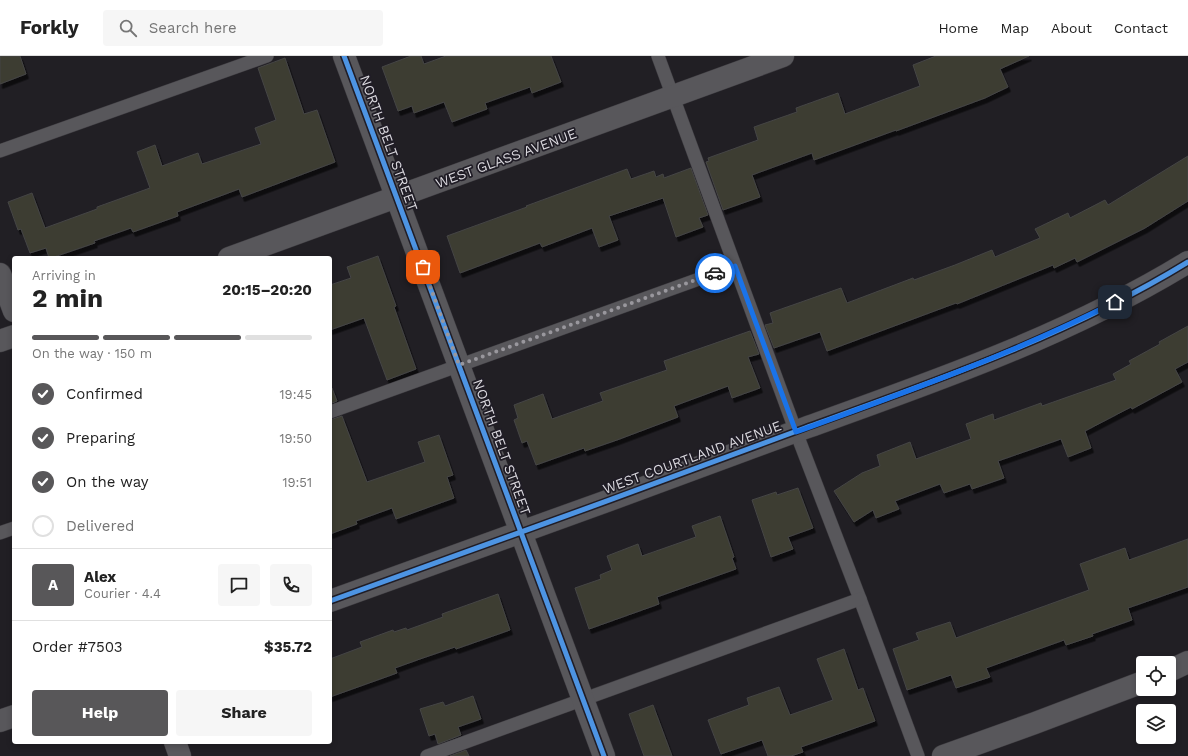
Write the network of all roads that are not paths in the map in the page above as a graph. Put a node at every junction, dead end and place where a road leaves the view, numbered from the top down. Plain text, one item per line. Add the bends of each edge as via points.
1 (267, 56) edge
2 (344, 56) edge
3 (658, 56) edge
4 (783, 56) edge
5 (673, 97) junction
6 (0, 151) edge
7 (397, 197) junction
8 (235, 256) edge
9 (1188, 262) edge
10 (735, 266) junction
11 (0, 274) edge
12 (12, 306) edge
13 (12, 337) edge
14 (0, 341) edge
15 (459, 365) junction
16 (332, 411) edge
17 (796, 432) junction
18 (12, 529) edge
19 (521, 532) junction
20 (0, 533) edge
21 (860, 599) junction
22 (332, 601) edge
23 (1188, 662) edge
24 (1176, 668) edge
25 (1136, 685) edge
26 (583, 700) junction
27 (12, 717) edge
28 (0, 721) edge
29 (176, 744) edge
30 (180, 756) edge
31 (427, 756) edge
32 (604, 756) edge
33 (918, 756) edge
34 (943, 756) edge

1 - 6 lane
2 - 7 street, NORTH BELT STREET
3 - 5 lane
4 - 5 street, WEST GLASS AVENUE
5 - 7 street, WEST GLASS AVENUE
5 - 10 lane
7 - 8 street, WEST GLASS AVENUE
7 - 15 street, NORTH BELT STREET
9 - 17 street, WEST COURTLAND AVENUE via 1049,334
10 - 15 lane
10 - 17 lane
11 - 12 street
13 - 14 street
15 - 16 lane
15 - 19 street, NORTH BELT STREET
17 - 19 street, WEST COURTLAND AVENUE
17 - 21 lane
18 - 20 lane
19 - 22 street, WEST COURTLAND AVENUE
19 - 26 street, NORTH BELT STREET
21 - 26 lane
21 - 33 lane
23 - 24 street
25 - 34 street
26 - 31 lane
26 - 32 street, NORTH BELT STREET
27 - 28 street
29 - 30 street

